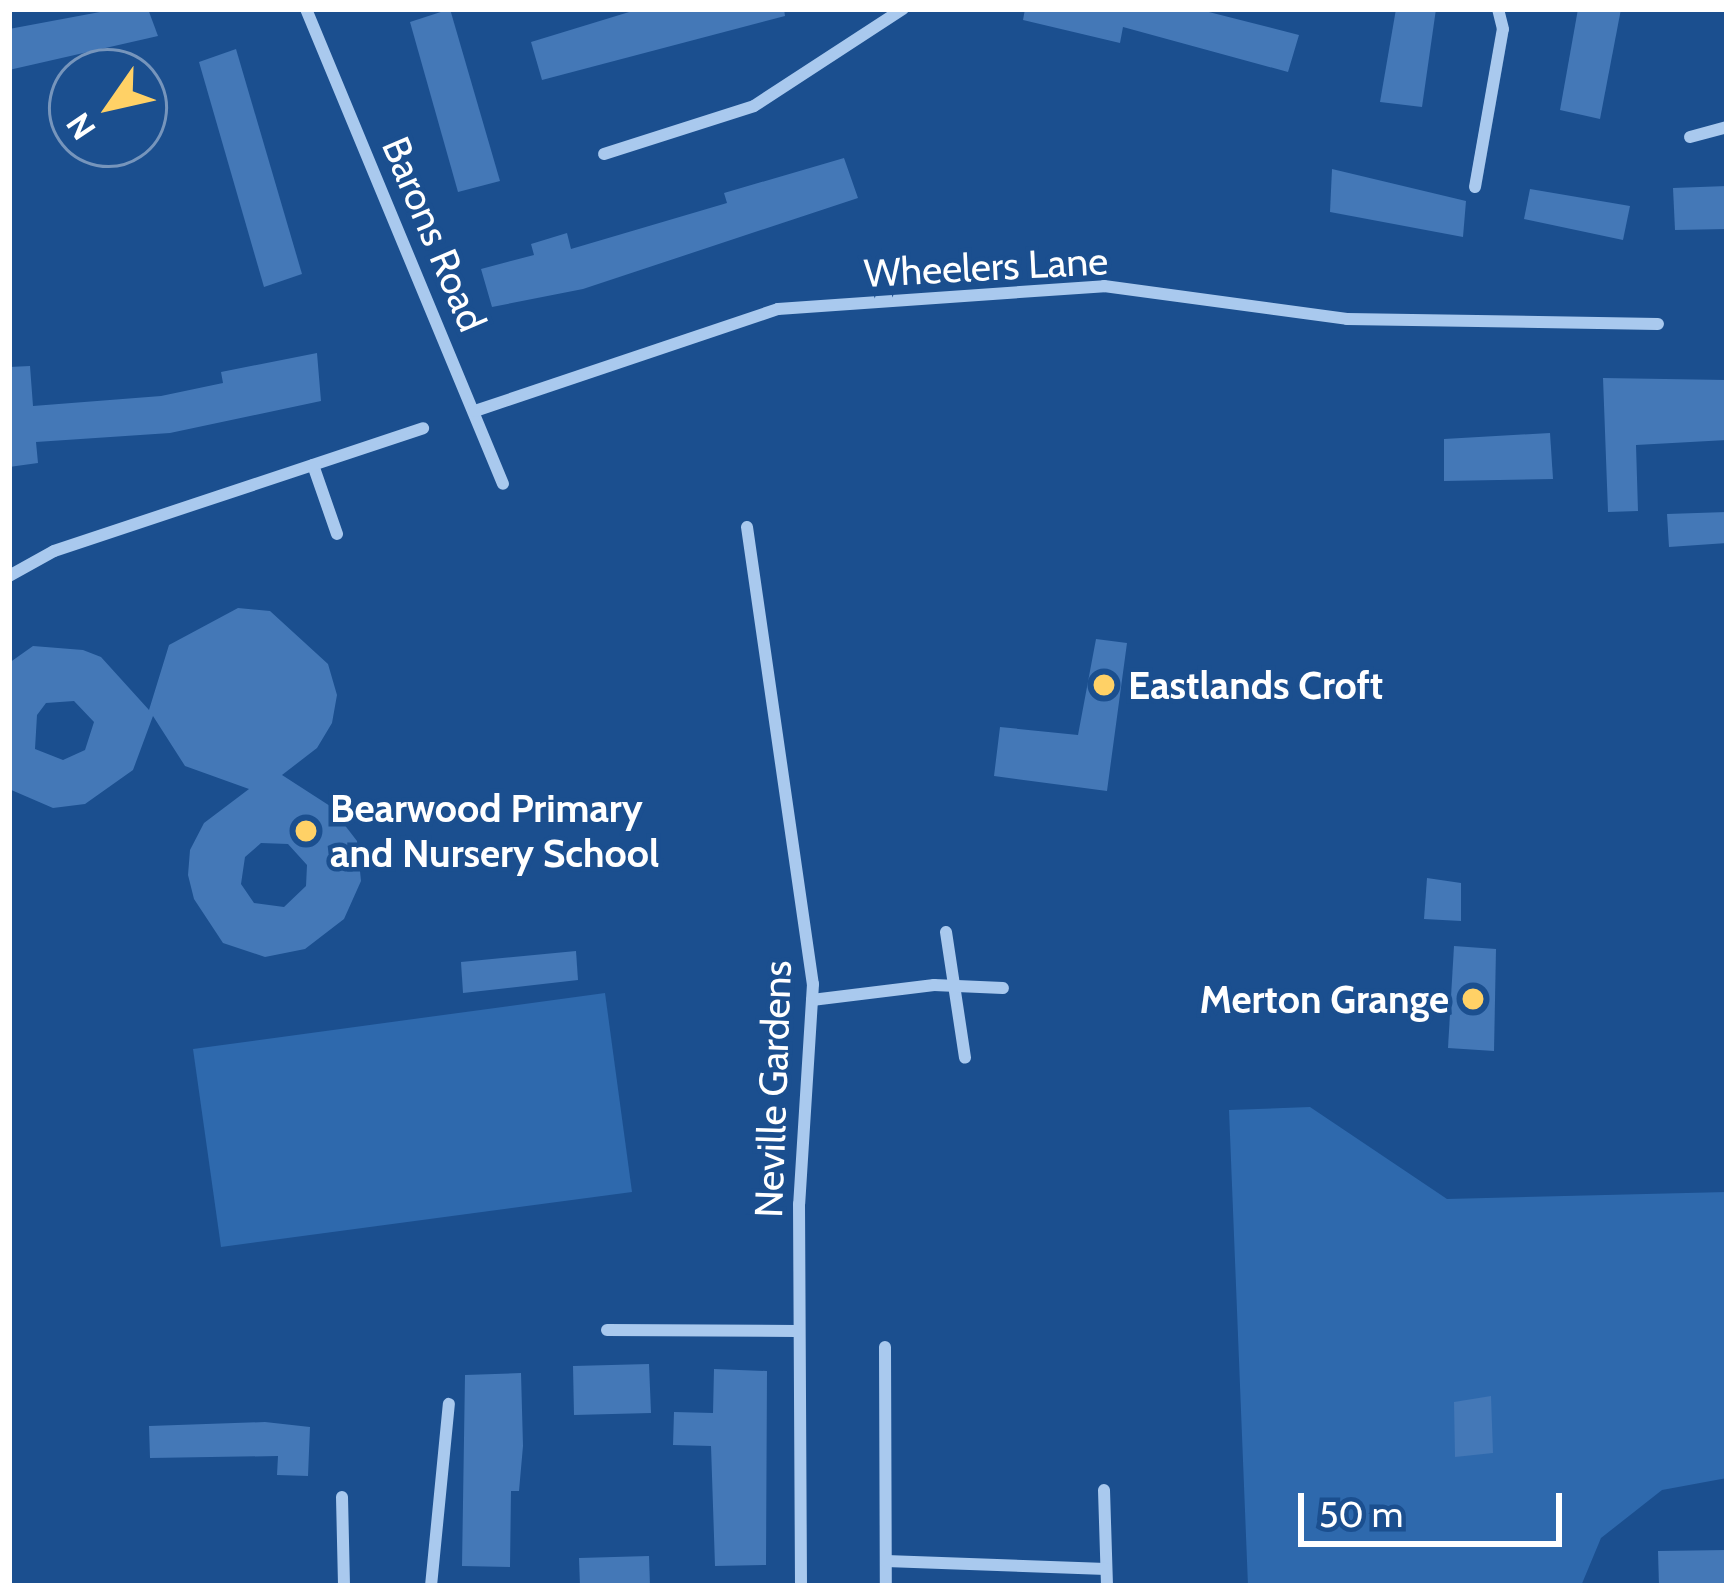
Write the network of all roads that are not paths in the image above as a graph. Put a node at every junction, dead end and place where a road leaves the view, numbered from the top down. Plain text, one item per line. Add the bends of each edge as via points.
1 (306, 9) edge
2 (903, 9) edge
3 (1498, 9) edge
4 (1727, 127) edge
5 (1690, 137) dead end
6 (604, 154) dead end
7 (1475, 187) dead end
8 (1658, 324) dead end
9 (476, 411) junction
10 (423, 428) dead end
11 (313, 465) junction
12 (503, 484) dead end
13 (747, 526) dead end
14 (337, 534) dead end
15 (9, 576) edge
16 (946, 932) dead end
17 (952, 985) junction
18 (1003, 988) dead end
19 (812, 1000) junction
20 (965, 1058) dead end
21 (607, 1330) dead end
22 (796, 1330) junction
23 (885, 1347) dead end
24 (448, 1404) dead end
25 (1104, 1490) dead end
26 (342, 1497) dead end
27 (886, 1561) junction
28 (1106, 1569) junction
29 (344, 1586) edge
30 (431, 1586) edge
31 (801, 1586) edge
32 (886, 1586) edge
33 (1107, 1586) edge

1 - 9 street, Barons Road
2 - 6 street via 754,106
3 - 7 street via 1503,29
4 - 5 street
8 - 9 street, Wheelers Lane via 1350,320 1104,286 801,307
9 - 12 street, Barons Road
10 - 11 street
11 - 14 street
11 - 15 street via 54,551
13 - 19 street, Neville Gardens
16 - 17 street
17 - 18 street
17 - 19 street
17 - 20 street
19 - 22 street, Neville Gardens
21 - 22 street
22 - 31 street, Neville Gardens
23 - 27 street
24 - 30 street
25 - 28 street
26 - 29 street
27 - 28 street
27 - 32 street
28 - 33 street

